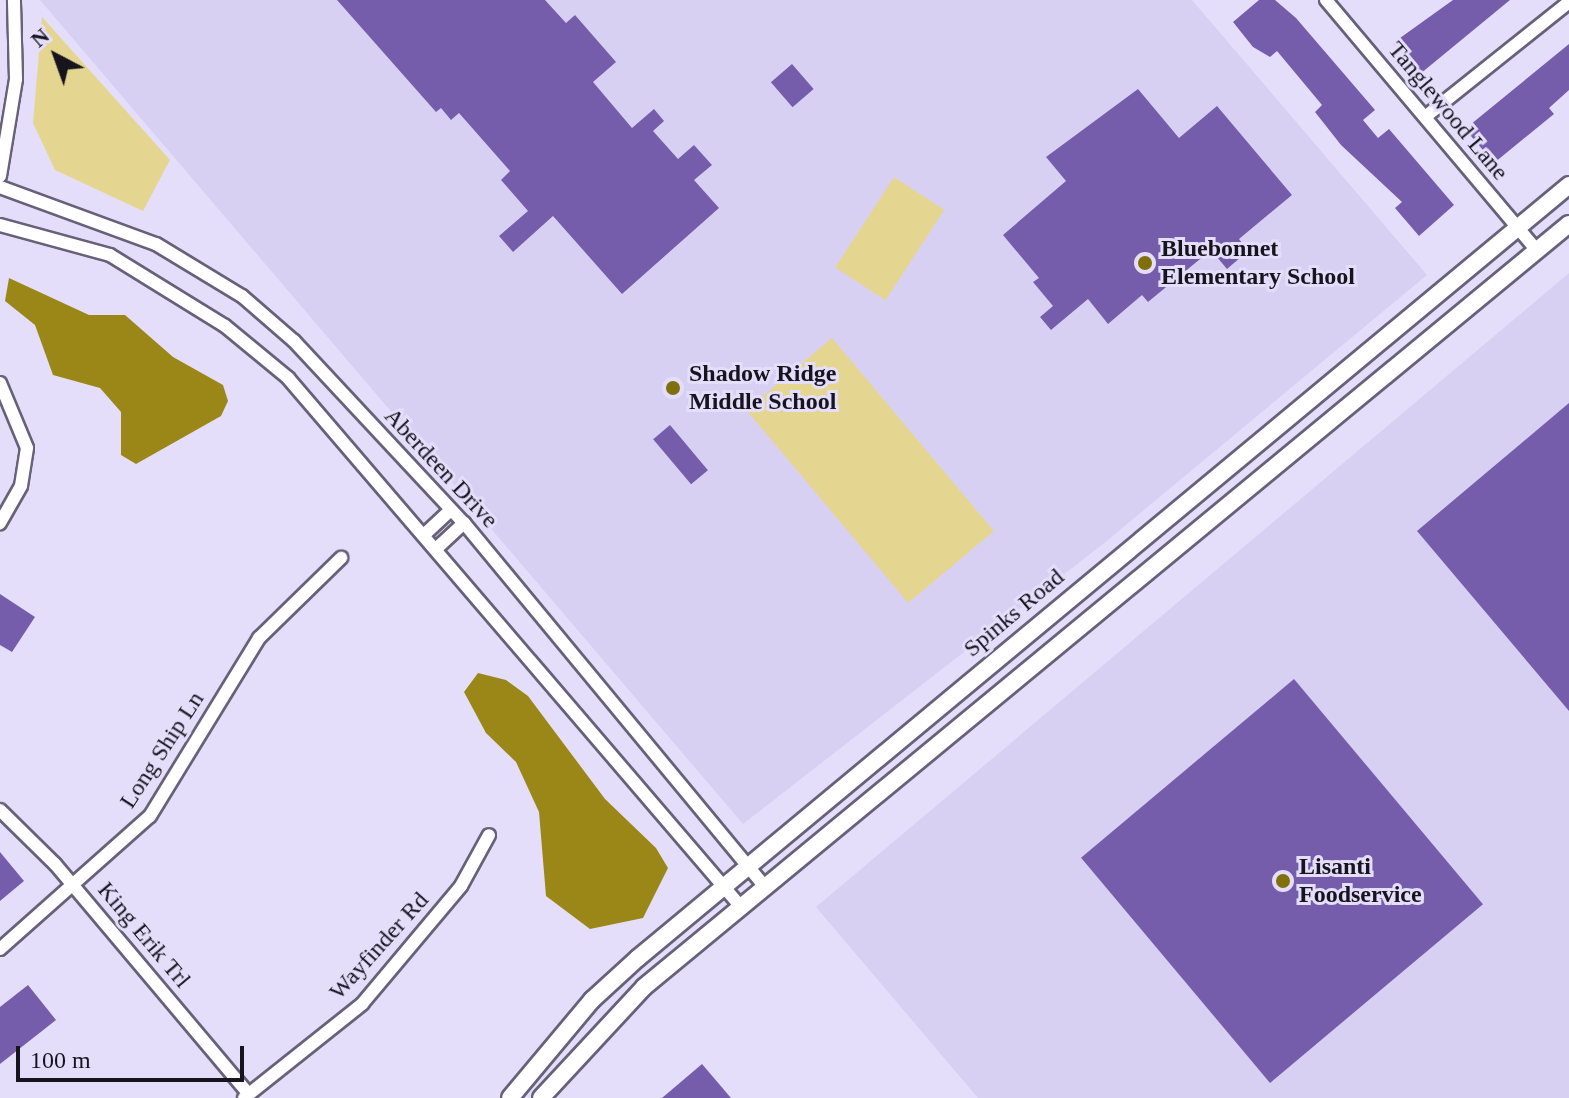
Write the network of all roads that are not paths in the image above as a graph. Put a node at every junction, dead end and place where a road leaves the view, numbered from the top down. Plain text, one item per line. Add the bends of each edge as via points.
1 (14, 0) edge
2 (1326, 0) edge
3 (1569, 2) edge
4 (1425, 117) junction
5 (0, 176) edge
6 (1569, 185) edge
7 (0, 187) edge
8 (1569, 224) edge
9 (0, 225) edge
10 (1518, 227) junction
11 (1537, 251) junction
12 (0, 383) edge
13 (1312, 398) junction
14 (1331, 421) junction
15 (450, 511) junction
16 (0, 523) edge
17 (464, 523) junction
18 (426, 533) junction
19 (437, 548) junction
20 (341, 558) dead end
21 (1112, 564) junction
22 (1131, 587) junction
23 (0, 810) edge
24 (489, 835) dead end
25 (747, 866) junction
26 (723, 886) junction
27 (75, 888) junction
28 (766, 888) junction
29 (742, 908) junction
30 (0, 949) edge
31 (246, 1096) edge
32 (510, 1098) edge
33 (541, 1098) edge

1 - 5 street via 16,79
2 - 4 street, Tanglewood Lane
3 - 4 street
4 - 10 street, Tanglewood Lane
6 - 10 main road, Spinks Road
7 - 15 street, Aberdeen Drive via 156,244 242,296 294,341
8 - 11 main road
9 - 18 street via 110,255 225,326 288,378
10 - 11 street, Tanglewood Lane
10 - 13 main road, Spinks Road
11 - 14 main road
12 - 16 street via 27,448 21,486
13 - 14 main road
13 - 21 main road, Spinks Road
14 - 22 main road
15 - 17 street, Aberdeen Drive
15 - 18 street
17 - 19 street
17 - 25 street, Aberdeen Drive
18 - 19 street
19 - 26 street
20 - 27 street, Long Ship Ln via 259,638 150,816
21 - 22 main road
21 - 25 main road, Spinks Road
22 - 28 main road
23 - 27 street, King Erik Trl
24 - 31 street, Wayfinder Rd via 461,886 362,1004
25 - 26 main road, Spinks Road
25 - 28 street, Aberdeen Drive
26 - 29 street
26 - 32 main road, Spinks Road via 592,1000
27 - 30 street, Long Ship Ln
27 - 31 street, King Erik Trl
28 - 29 main road
29 - 33 main road via 613,1015

